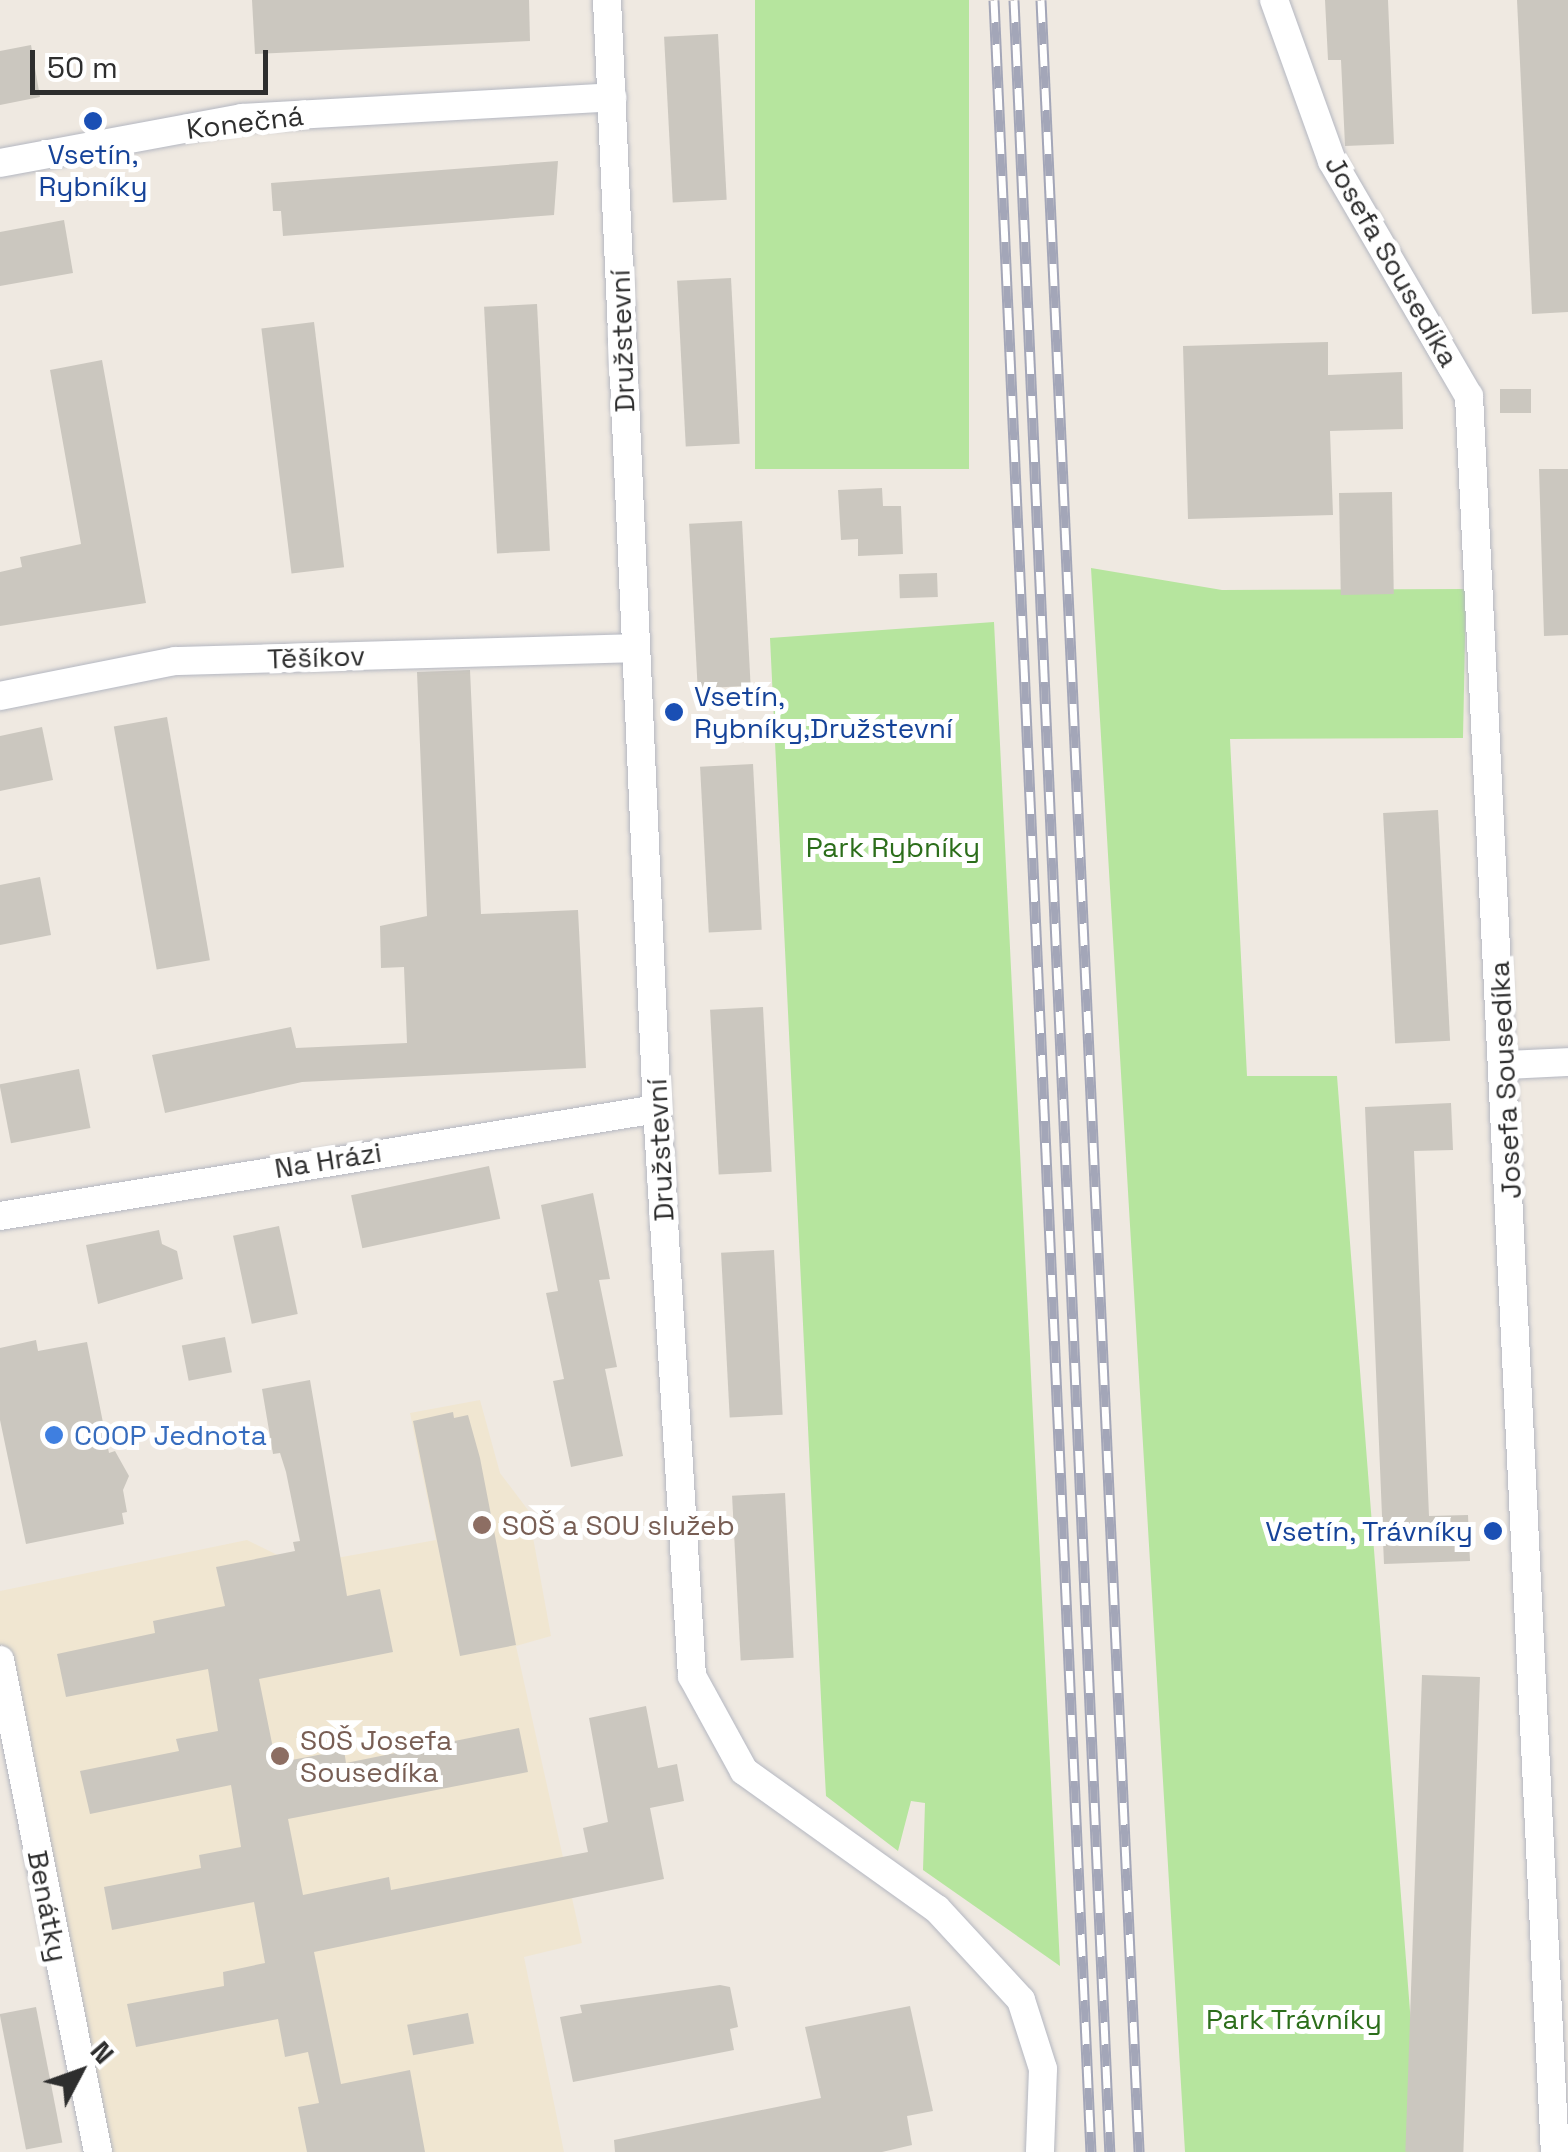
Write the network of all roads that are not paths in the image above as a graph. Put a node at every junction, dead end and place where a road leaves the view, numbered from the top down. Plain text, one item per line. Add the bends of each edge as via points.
1 (607, 0) edge
2 (1274, 0) edge
3 (612, 97) junction
4 (0, 162) edge
5 (635, 648) junction
6 (0, 696) edge
7 (1568, 1062) edge
8 (1505, 1064) junction
9 (657, 1109) junction
10 (0, 1216) edge
11 (0, 1660) edge
12 (9, 1756) edge
13 (98, 2152) edge
14 (1040, 2152) edge
15 (1555, 2152) edge

1 - 3 street, Družstevní
2 - 8 street, Josefa Sousedíka via 1332,161 1469,396
3 - 4 street, Konečná via 242,118
3 - 5 street, Družstevní
5 - 6 street, Těšíkov via 175,661
5 - 9 street, Družstevní
7 - 8 street
8 - 15 street, Josefa Sousedíka
9 - 10 street, Na Hrázi
9 - 14 street, Družstevní via 692,1676 744,1770 937,1909 1021,2000 1043,2069
11 - 12 street, Benátky
12 - 13 street, Benátky

